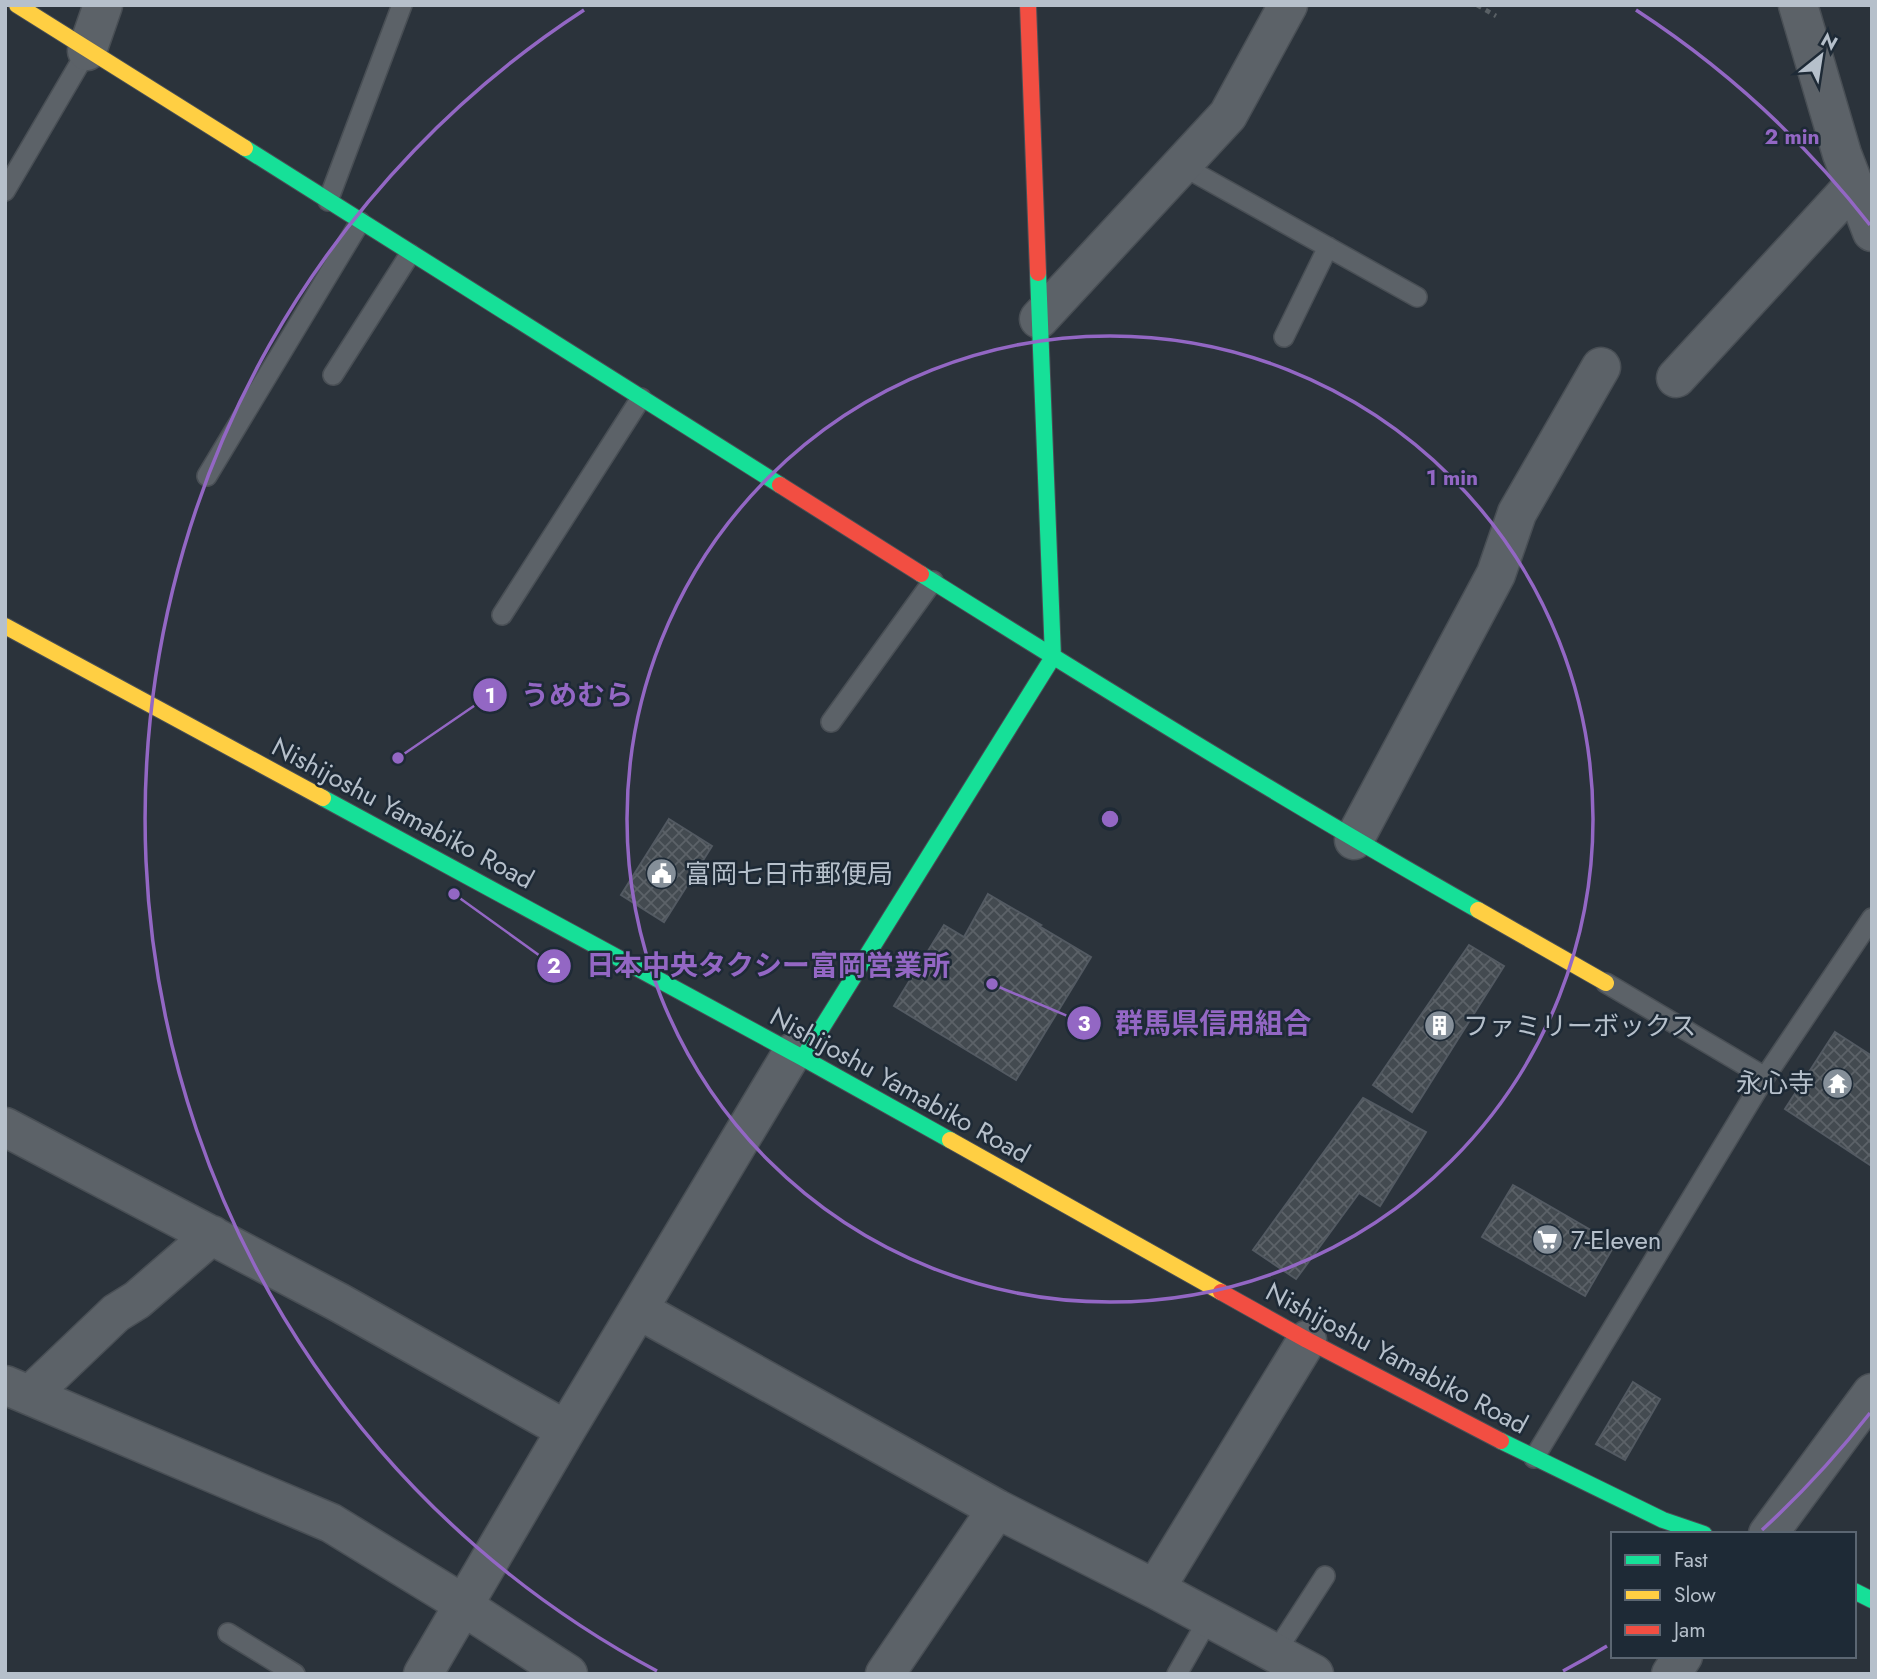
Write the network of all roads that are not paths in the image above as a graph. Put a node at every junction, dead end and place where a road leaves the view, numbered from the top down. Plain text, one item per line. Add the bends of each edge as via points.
1 (17, 5) edge
2 (103, 5) edge
3 (402, 5) edge
4 (1028, 5) edge
5 (1288, 5) edge
6 (1800, 7) edge
7 (87, 51) junction
8 (1181, 165) junction
9 (5, 191) edge
10 (328, 201) junction
11 (1864, 203) edge
12 (360, 222) junction
13 (1328, 247) junction
14 (410, 254) junction
15 (1417, 297) dead end
16 (1039, 319) junction
17 (1284, 337) dead end
18 (1601, 367) dead end
19 (333, 375) dead end
20 (1676, 378) dead end
21 (641, 398) junction
22 (207, 476) dead end
23 (933, 581) junction
24 (502, 615) dead end
25 (5, 626) edge
26 (1053, 656) junction
27 (831, 722) dead end
28 (1354, 840) junction
29 (1872, 918) edge
30 (1606, 983) joint
31 (797, 1055) junction
32 (1765, 1077) junction
33 (5, 1127) edge
34 (212, 1235) junction
35 (639, 1310) junction
36 (1307, 1340) junction
37 (18, 1390) edge
38 (1872, 1393) edge
39 (566, 1430) junction
40 (1534, 1458) junction
41 (997, 1509) junction
42 (1698, 1532) edge
43 (1769, 1532) edge
44 (1325, 1576) dead end
45 (1155, 1589) junction
46 (1856, 1592) edge
47 (1872, 1600) edge
48 (465, 1605) junction
49 (1209, 1618) junction
50 (228, 1633) dead end
51 (1275, 1653) junction
52 (1682, 1658) edge
53 (295, 1674) edge
54 (423, 1674) edge
55 (568, 1674) edge
56 (885, 1674) edge
57 (1177, 1674) edge
58 (1314, 1674) edge
59 (1671, 1674) edge

1 - 7 main road
2 - 7 street
3 - 10 lane
4 - 16 main road
5 - 8 street via 1228,115
6 - 11 street via 1842,154
7 - 9 lane
7 - 10 main road
8 - 13 lane
8 - 16 street
10 - 12 main road
11 - 20 street
12 - 14 main road
12 - 22 lane
13 - 15 lane
13 - 17 lane
14 - 19 lane
14 - 21 main road
16 - 26 main road
18 - 28 street via 1517,513 1496,574
21 - 23 main road
21 - 24 lane
23 - 26 main road
23 - 27 lane
25 - 31 main road, Nishijoshu Yamabiko Road
26 - 28 main road
26 - 31 main road
28 - 30 main road
29 - 32 lane
30 - 32 lane
31 - 35 street
31 - 36 main road, Nishijoshu Yamabiko Road
32 - 40 lane
33 - 34 street
34 - 37 street via 137,1300
34 - 39 street
35 - 39 street
35 - 41 street
36 - 40 main road, Nishijoshu Yamabiko Road
36 - 45 street
37 - 48 street via 331,1523
38 - 43 street
39 - 48 street
40 - 42 main road, Nishijoshu Yamabiko Road via 1663,1520
41 - 45 street
41 - 56 street
44 - 51 lane
45 - 49 street
46 - 47 main road
48 - 54 street
48 - 55 street
49 - 51 street
49 - 57 lane
50 - 53 lane
51 - 58 street
52 - 59 street

